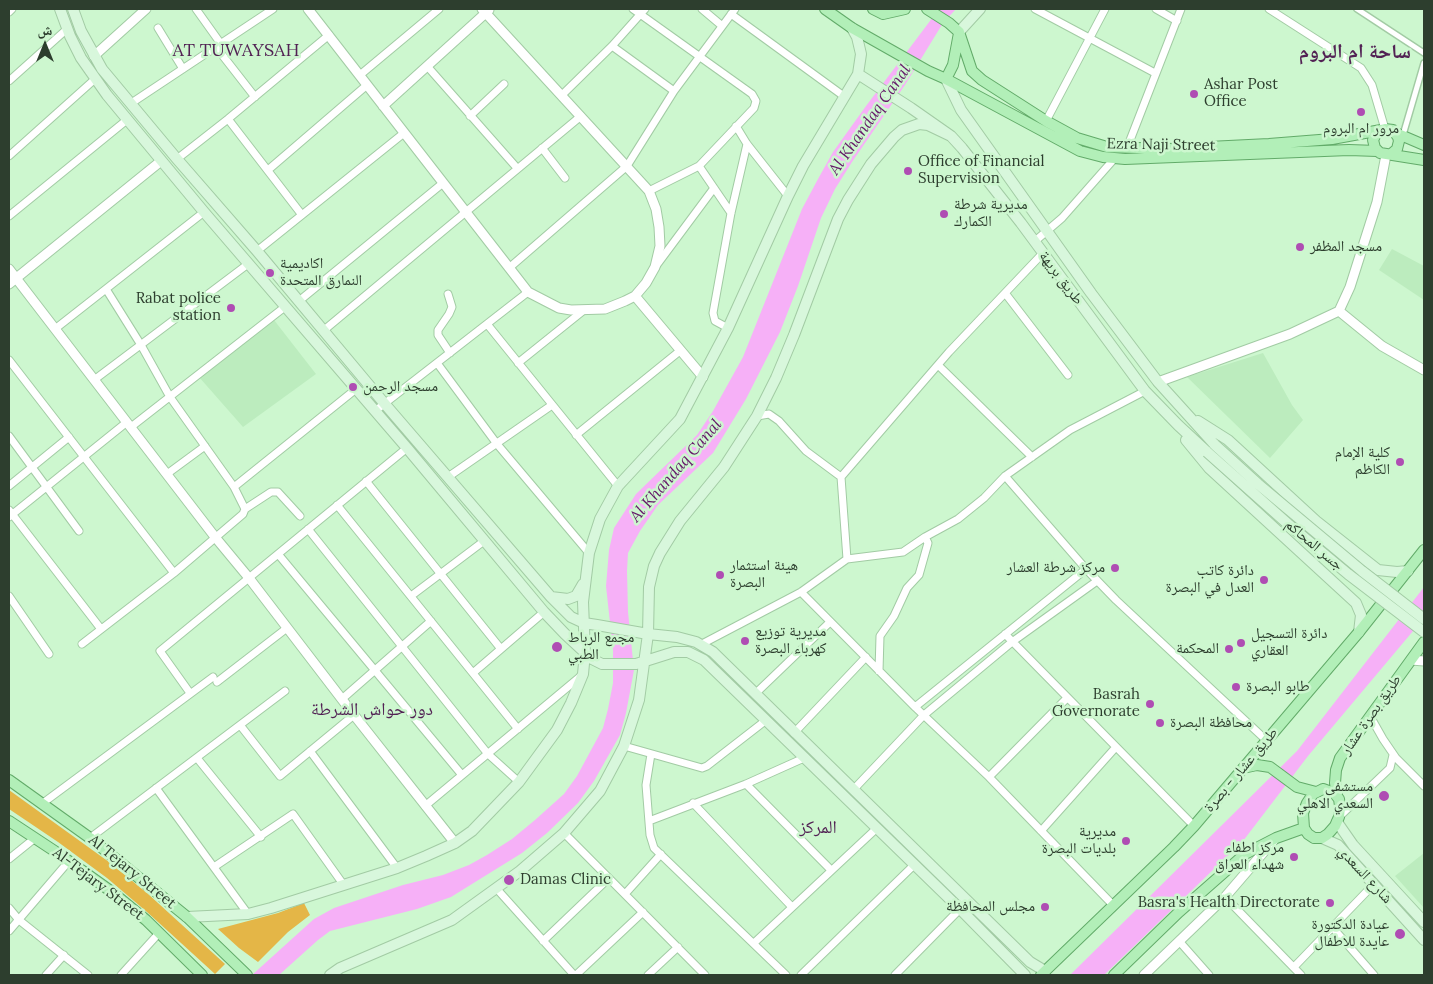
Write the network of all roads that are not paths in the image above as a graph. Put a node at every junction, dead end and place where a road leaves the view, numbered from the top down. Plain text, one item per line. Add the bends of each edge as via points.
1 (12, 9) edge
2 (60, 9) edge
3 (73, 9) edge
4 (146, 9) edge
5 (196, 9) edge
6 (273, 9) edge
7 (308, 9) edge
8 (439, 9) edge
9 (634, 9) edge
10 (702, 9) edge
11 (825, 9) edge
12 (905, 9) edge
13 (926, 9) edge
14 (980, 9) edge
15 (1036, 9) edge
16 (1105, 9) edge
17 (1156, 9) edge
18 (1181, 9) edge
19 (1269, 9) edge
20 (1357, 9) edge
21 (486, 10) edge
22 (874, 10) edge
23 (642, 11) edge
24 (733, 11) edge
25 (9, 12) edge
26 (1177, 21) junction
27 (721, 25) junction
28 (158, 28) dead end
29 (852, 28) junction
30 (81, 31) junction
31 (960, 32) junction
32 (69, 33) junction
33 (329, 35) junction
34 (1090, 38) junction
35 (218, 45) junction
36 (612, 46) junction
37 (1424, 53) edge
38 (94, 56) junction
39 (700, 57) junction
40 (1424, 64) edge
41 (426, 66) junction
42 (183, 69) junction
43 (1155, 73) junction
44 (1423, 73) edge
45 (858, 74) junction
46 (360, 75) junction
47 (95, 79) junction
48 (946, 79) junction
49 (9, 81) edge
50 (504, 84) dead end
51 (367, 85) junction
52 (674, 92) junction
53 (562, 96) junction
54 (845, 96) junction
55 (255, 97) junction
56 (130, 104) junction
57 (383, 106) junction
58 (470, 116) junction
59 (580, 116) junction
60 (128, 119) junction
61 (228, 119) junction
62 (1046, 121) junction
63 (736, 126) junction
64 (1383, 129) junction
65 (404, 132) junction
66 (1399, 134) junction
67 (951, 136) junction
68 (747, 144) junction
69 (1424, 144) edge
70 (542, 148) junction
71 (1127, 148) junction
72 (1385, 153) junction
73 (9, 156) edge
74 (177, 159) junction
75 (1114, 159) junction
76 (1424, 160) edge
77 (161, 161) junction
78 (627, 166) junction
79 (700, 166) junction
80 (517, 168) junction
81 (268, 170) junction
82 (566, 178) dead end
83 (443, 183) junction
84 (714, 188) junction
85 (649, 191) junction
86 (210, 196) junction
87 (788, 196) junction
88 (201, 208) junction
89 (466, 212) junction
90 (731, 213) junction
91 (302, 214) junction
92 (9, 216) edge
93 (1047, 231) junction
94 (1034, 242) junction
95 (258, 251) junction
96 (1043, 253) junction
97 (248, 264) junction
98 (655, 267) junction
99 (509, 268) junction
100 (9, 269) edge
101 (12, 281) edge
102 (106, 289) junction
103 (528, 292) junction
104 (1005, 293) junction
105 (448, 294) dead end
106 (635, 296) junction
107 (298, 301) junction
108 (286, 306) junction
109 (584, 310) junction
110 (1339, 311) junction
111 (487, 324) junction
112 (728, 328) junction
113 (55, 329) junction
114 (323, 331) junction
115 (141, 345) junction
116 (681, 350) junction
117 (450, 353) junction
118 (9, 360) edge
119 (437, 363) junction
120 (518, 363) junction
121 (938, 365) junction
122 (1424, 370) edge
123 (1068, 375) dead end
124 (703, 377) junction
125 (94, 380) junction
126 (1158, 382) junction
127 (356, 389) junction
128 (1145, 391) junction
129 (170, 397) junction
130 (384, 403) junction
131 (552, 405) junction
132 (375, 411) junction
133 (1188, 415) junction
134 (757, 416) junction
135 (129, 425) junction
136 (1178, 425) junction
137 (576, 435) junction
138 (9, 436) edge
139 (69, 437) junction
140 (497, 444) junction
141 (205, 446) junction
142 (407, 448) junction
143 (1211, 448) junction
144 (84, 457) junction
145 (1032, 457) junction
146 (33, 466) junction
147 (167, 474) junction
148 (1005, 476) junction
149 (448, 477) junction
150 (841, 477) junction
151 (366, 481) junction
152 (9, 486) edge
153 (47, 486) junction
154 (618, 486) junction
155 (234, 487) junction
156 (337, 505) junction
157 (245, 509) junction
158 (10, 514) edge
159 (300, 516) dead end
160 (308, 529) junction
161 (79, 531) dead end
162 (215, 537) junction
163 (925, 537) junction
164 (484, 541) junction
165 (1424, 550) edge
166 (589, 553) junction
167 (278, 554) junction
168 (847, 559) junction
169 (1086, 569) junction
170 (1408, 571) junction
171 (174, 573) junction
172 (441, 574) junction
173 (249, 578) junction
174 (586, 578) junction
175 (1098, 581) junction
176 (800, 592) junction
177 (9, 596) edge
178 (411, 596) junction
179 (551, 597) junction
180 (544, 612) junction
181 (1424, 619) edge
182 (431, 622) junction
183 (584, 622) junction
184 (830, 622) junction
185 (287, 628) junction
186 (101, 629) junction
187 (1359, 632) junction
188 (1424, 632) edge
189 (648, 634) junction
190 (1005, 634) junction
191 (1012, 642) junction
192 (1424, 642) edge
193 (82, 644) dead end
194 (700, 645) junction
195 (402, 647) junction
196 (501, 649) junction
197 (585, 653) junction
198 (49, 654) dead end
199 (866, 657) junction
200 (1411, 660) junction
201 (1424, 661) edge
202 (641, 662) junction
203 (879, 670) junction
204 (375, 671) junction
205 (473, 673) junction
206 (583, 674) junction
207 (285, 691) dead end
208 (190, 693) junction
209 (755, 694) junction
210 (1067, 698) junction
211 (342, 699) junction
212 (915, 707) junction
213 (770, 709) junction
214 (354, 715) junction
215 (924, 715) junction
216 (1370, 716) junction
217 (764, 719) junction
218 (240, 725) junction
219 (518, 729) junction
220 (794, 733) junction
221 (1266, 740) junction
222 (624, 746) junction
223 (1116, 747) junction
224 (310, 751) junction
225 (488, 754) junction
226 (651, 754) junction
227 (1393, 754) junction
228 (197, 758) junction
229 (804, 758) junction
230 (1243, 768) junction
231 (1410, 772) junction
232 (1386, 773) junction
233 (462, 775) junction
234 (989, 777) junction
235 (9, 780) edge
236 (519, 782) junction
237 (746, 784) junction
238 (1424, 786) edge
239 (156, 788) junction
240 (854, 789) junction
241 (1316, 792) junction
242 (1337, 796) junction
243 (845, 798) junction
244 (43, 803) junction
245 (693, 803) junction
246 (425, 806) junction
247 (1338, 819) junction
248 (9, 821) edge
249 (649, 821) junction
250 (1194, 826) junction
251 (876, 828) junction
252 (1304, 828) junction
253 (1041, 830) junction
254 (564, 833) junction
255 (35, 838) junction
256 (90, 838) junction
257 (260, 838) junction
258 (1276, 838) junction
259 (1322, 838) junction
260 (455, 843) junction
261 (661, 854) junction
262 (9, 859) edge
263 (69, 861) junction
264 (915, 864) junction
265 (214, 867) junction
266 (396, 868) junction
267 (831, 870) junction
268 (609, 878) junction
269 (343, 884) junction
270 (1374, 884) junction
271 (496, 888) junction
272 (625, 894) junction
273 (1225, 897) junction
274 (1113, 905) junction
275 (792, 907) junction
276 (9, 908) edge
277 (960, 908) junction
278 (643, 912) junction
279 (248, 914) junction
280 (187, 917) junction
281 (19, 920) junction
282 (1424, 922) edge
283 (1333, 928) junction
284 (9, 931) edge
285 (159, 933) junction
286 (1424, 940) edge
287 (543, 941) junction
288 (1179, 941) junction
289 (754, 943) junction
290 (678, 947) junction
291 (64, 955) junction
292 (1294, 967) junction
293 (1043, 973) edge
294 (46, 975) edge
295 (88, 975) edge
296 (120, 975) edge
297 (202, 975) edge
298 (246, 975) edge
299 (330, 975) edge
300 (575, 975) edge
301 (648, 975) edge
302 (705, 975) edge
303 (786, 975) edge
304 (801, 975) edge
305 (896, 975) edge
306 (1025, 975) edge
307 (1114, 975) edge
308 (1144, 975) edge
309 (1210, 975) edge
310 (1301, 975) edge
311 (1374, 975) edge

1 - 25 street
2 - 32 main road
3 - 30 main road
4 - 38 street
5 - 35 street
6 - 35 street
7 - 33 street
8 - 46 street
9 - 23 street
10 - 27 street
11 - 29 main road, Ezra Naji Street
12 - 22 main road via 883,14
13 - 31 main road
14 - 31 main road
15 - 34 street
16 - 34 street
17 - 26 street
18 - 26 street
19 - 64 street via 1368,76
20 - 37 street
21 - 41 street
21 - 53 street
23 - 36 street
23 - 39 street
24 - 27 street
24 - 54 street
26 - 43 street
27 - 39 street
28 - 42 street
29 - 45 main road via 861,54
29 - 48 main road, Ezra Naji Street
30 - 32 main road
30 - 38 main road
31 - 48 main road via 953,65
31 - 62 main road, Ezra Naji Street via 976,75
32 - 47 main road
32 - 49 street
33 - 46 street
33 - 55 street
34 - 43 street
34 - 62 street
35 - 42 street
35 - 55 street
36 - 52 street
36 - 53 street
38 - 56 main road
39 - 52 street
39 - 63 street via 752,94 756,101 754,108
40 - 44 street
41 - 57 street
41 - 58 street
42 - 56 street
43 - 71 street
44 - 66 street
45 - 54 main road
45 - 67 main road, طريق بريهة
46 - 51 street
47 - 60 main road
47 - 73 street
48 - 75 main road, Ezra Naji Street via 1080,151
48 - 93 main road, طريق بريهة via 961,110
50 - 58 street
51 - 57 street
51 - 81 street
52 - 78 street
53 - 59 street
54 - 87 main road
55 - 61 street
56 - 74 main road
57 - 65 street
58 - 80 street
59 - 70 street
59 - 78 street
60 - 77 main road
60 - 92 street
61 - 74 street
61 - 81 street
62 - 71 main road, Ezra Naji Street via 1084,141
63 - 68 street
63 - 79 street
64 - 66 main road
64 - 71 main road, Ezra Naji Street via 1332,139 1277,144
64 - 72 main road via 1375,136 1374,144
65 - 83 street
65 - 91 street
66 - 69 main road
66 - 72 main road via 1397,149
67 - 94 main road, طريق بريهة
67 - 134 main road via 928,125 910,126 894,137 871,164 838,219 794,335
68 - 87 street
68 - 90 street
70 - 80 street
70 - 82 street
72 - 75 main road, Ezra Naji Street via 1349,150
72 - 76 main road, Ezra Naji Street
72 - 110 street via 1377,202 1350,288
74 - 86 main road
75 - 93 street
77 - 88 main road
77 - 101 street
78 - 85 street
78 - 99 street
79 - 84 street
79 - 85 street
80 - 89 street
81 - 91 street
83 - 89 street
83 - 107 street
84 - 90 street
84 - 98 street
85 - 98 street via 659,227 660,246
86 - 88 main road
86 - 95 main road
87 - 112 main road
88 - 97 main road
88 - 102 street
89 - 99 street
89 - 114 street
90 - 112 street via 713,316
91 - 95 street
93 - 94 street
93 - 126 main road, طريق بريهة
94 - 96 main road, طريق بريهة
95 - 107 main road
96 - 104 street
96 - 128 main road, طريق بريهة
97 - 108 main road
97 - 115 street
98 - 106 street
99 - 103 street
100 - 101 street
101 - 113 street
102 - 113 street
102 - 115 street
103 - 109 street via 559,308
103 - 111 street
104 - 121 street
104 - 123 street
105 - 117 street via 452,307 438,335
106 - 109 street via 610,307
106 - 116 street
107 - 114 main road
108 - 127 main road
108 - 129 street
109 - 120 street
110 - 122 street via 1382,346
110 - 126 street via 1290,334
111 - 117 street
111 - 120 street
112 - 124 main road
113 - 125 street
114 - 130 main road
115 - 125 street
115 - 129 street
116 - 124 street
116 - 137 street
117 - 119 street
118 - 139 street
119 - 130 street
119 - 140 street
120 - 131 street
121 - 145 street
121 - 150 street
124 - 154 main road via 680,419
125 - 135 street
126 - 133 main road, طريق بريهة
127 - 132 main road
127 - 155 street
128 - 136 main road, طريق بريهة
128 - 145 street via 1070,430
129 - 135 street
129 - 141 street
130 - 132 street
130 - 149 main road
131 - 137 street
131 - 140 street
132 - 142 main road
133 - 143 main road, طريق بريهة
133 - 170 main road via 1228,440 1316,521 1378,570
134 - 150 street via 769,414 779,421 806,451
134 - 189 main road via 724,467 680,521 660,553 649,587
135 - 144 street
135 - 147 street
136 - 143 main road, طريق بريهة
136 - 187 main road via 1208,468 1356,603 1361,615
137 - 154 street
138 - 146 street
139 - 144 street
139 - 146 street
140 - 149 street
140 - 166 street
141 - 147 street
141 - 155 street
142 - 151 street
142 - 164 main road
143 - 181 main road, جسر المحاكم, bridge
143 - 188 main road, جسر المحاكم, bridge via 1348,574
144 - 153 street
144 - 171 street
145 - 148 street
146 - 152 street
146 - 153 street
147 - 162 street
148 - 163 street via 958,519
148 - 169 street
149 - 179 main road
150 - 168 street
151 - 156 street
151 - 172 street
153 - 158 street
153 - 161 street
154 - 166 main road via 600,519
155 - 157 street
156 - 160 street
156 - 178 street
157 - 159 street via 274,491
157 - 162 street
158 - 186 street
160 - 167 street
160 - 195 street
162 - 171 street
162 - 173 street
163 - 168 street via 903,552
163 - 203 street via 928,543 919,575 907,588 880,636
164 - 172 street
164 - 180 main road
165 - 170 main road, طريق عشار - بصرة
166 - 174 main road
167 - 173 street
167 - 204 street
168 - 176 street
169 - 175 street
169 - 190 street
170 - 187 main road, طريق عشار - بصرة
171 - 186 street
172 - 178 street
172 - 196 street
173 - 185 street
173 - 208 street via 160,651
174 - 179 main road via 576,596 568,599
174 - 183 main road
175 - 191 street
175 - 221 street
176 - 184 street
176 - 194 street
177 - 198 street
178 - 182 street
179 - 183 main road via 571,617
180 - 196 street
180 - 197 main road
182 - 195 street
182 - 205 street
183 - 189 main road
183 - 197 main road
184 - 199 street
184 - 209 street
185 - 208 street
185 - 211 street
186 - 193 street
187 - 221 main road, طريق عشار - بصرة
189 - 194 main road via 677,637
189 - 202 main road
190 - 191 street
190 - 212 street
191 - 210 street
191 - 215 street
192 - 200 main road, طريق بصرة عشار
194 - 209 main road via 713,652
195 - 204 street
195 - 225 street
196 - 205 street
197 - 202 main road via 602,664
197 - 206 main road
199 - 203 street
199 - 220 street
200 - 201 street
200 - 216 main road, طريق بصرة عشار
202 - 217 main road via 674,652 697,656
202 - 222 main road via 639,700
203 - 212 street
204 - 211 street
204 - 233 street
205 - 219 street
206 - 219 street
206 - 236 main road via 557,730
207 - 218 street
208 - 244 street
209 - 213 main road
210 - 223 street
210 - 234 street
211 - 214 street
212 - 215 street
213 - 217 main road
213 - 220 main road
214 - 224 street
214 - 246 street
215 - 234 street
215 - 240 street
216 - 227 street
216 - 242 main road, طريق بصرة عشار via 1340,758 1336,770
217 - 226 street via 705,767
217 - 229 main road
218 - 224 street via 280,776
218 - 228 street
219 - 225 street
220 - 240 main road
221 - 230 main road, طريق عشار - بصرة
222 - 226 street
222 - 254 main road via 600,791
223 - 250 street
223 - 253 street
224 - 266 street
225 - 233 street
225 - 236 street
226 - 249 street via 646,785
227 - 231 street
227 - 232 street via 1392,764
228 - 239 street
228 - 257 street
229 - 237 street
229 - 243 main road
230 - 241 main road via 1263,765 1276,770 1292,785
230 - 250 main road, طريق عشار - بصرة
231 - 232 street via 1395,770
231 - 238 street
232 - 247 street
233 - 246 street
234 - 253 street
235 - 244 main road, Al Tejary Street
236 - 260 main road via 472,831
237 - 245 street
237 - 267 street
239 - 256 street
239 - 265 street
240 - 243 main road
240 - 293 main road
241 - 242 main road via 1327,790
241 - 252 main road via 1305,808
242 - 247 main road via 1340,802
243 - 251 main road
244 - 256 main road, Al Tejary Street
245 - 249 street
245 - 275 street
246 - 260 street
247 - 259 main road via 1332,831
247 - 282 main road, شارع السعدي via 1353,845
248 - 255 main road, Al-Tejary Street
249 - 261 street via 654,848
250 - 274 main road, طريق عشار - بصرة
251 - 264 main road
251 - 267 street
252 - 258 main road
252 - 259 main road via 1311,836
253 - 274 street
254 - 268 street
254 - 271 main road
255 - 262 street
255 - 263 main road, Al-Tejary Street
256 - 280 main road, Al Tejary Street
257 - 265 street
257 - 269 street via 294,814
258 - 273 street
258 - 307 main road via 1245,854 1223,872
259 - 270 main road, شارع السعدي via 1338,845
260 - 266 main road
261 - 272 street
261 - 289 street
263 - 281 street
263 - 285 main road, Al-Tejary Street via 112,892
264 - 277 main road
264 - 304 street
265 - 279 street
266 - 269 main road
267 - 275 street
268 - 272 street
268 - 287 street
269 - 279 main road
270 - 283 street
270 - 286 main road, شارع السعدي
271 - 287 street
271 - 299 main road via 452,920
272 - 278 street
273 - 288 street
273 - 292 street
274 - 293 main road, طريق عشار - بصرة
275 - 289 street
276 - 281 street
277 - 305 street
277 - 306 main road
278 - 290 street
278 - 300 street
279 - 280 main road
280 - 298 main road, Al Tejary Street
281 - 284 street
281 - 291 street
283 - 292 street
283 - 311 street
285 - 296 street
285 - 297 main road, Al-Tejary Street
287 - 300 street
288 - 308 street
288 - 309 street
289 - 303 street
290 - 301 street
290 - 302 street
291 - 294 street
291 - 295 street
292 - 310 street

